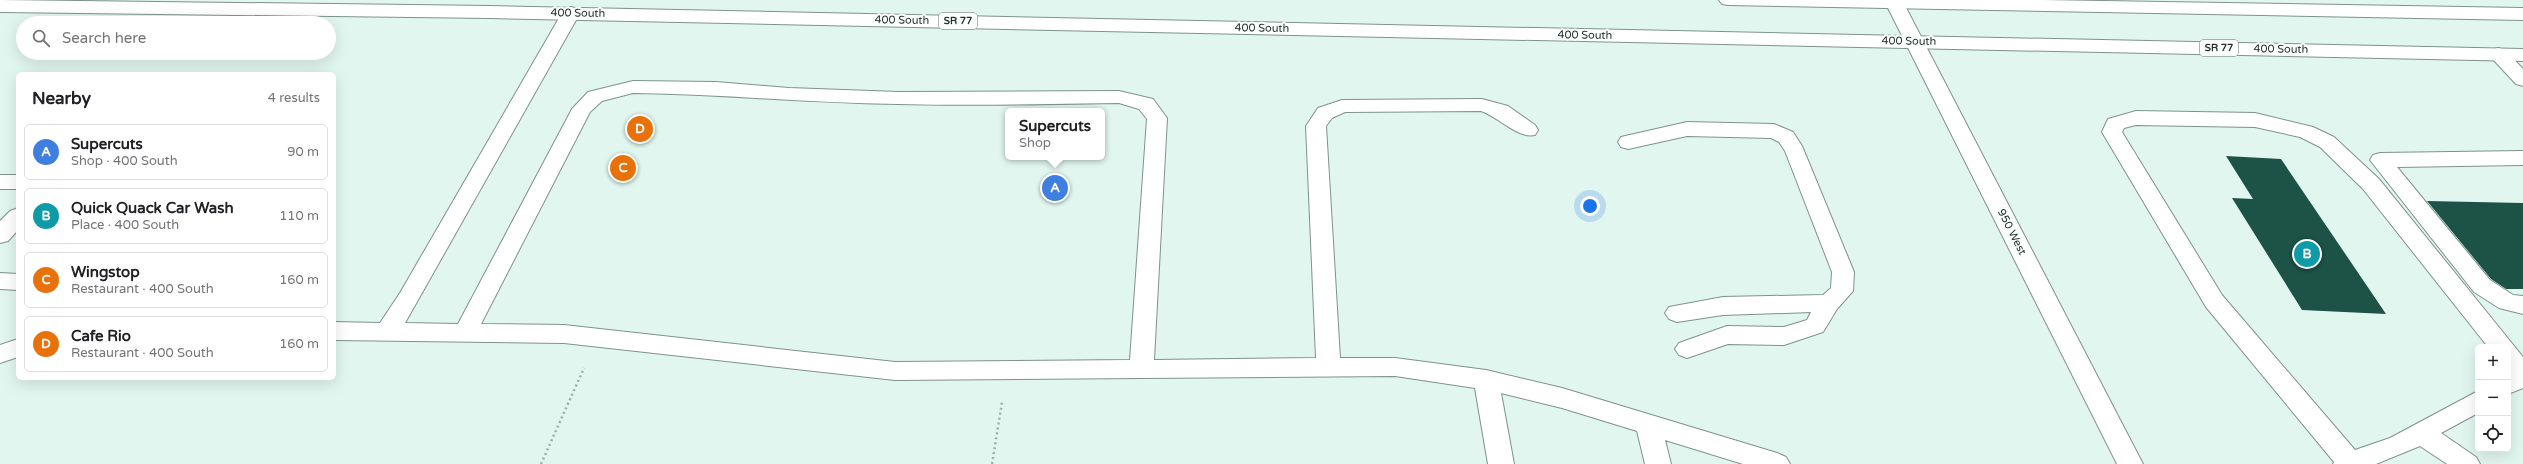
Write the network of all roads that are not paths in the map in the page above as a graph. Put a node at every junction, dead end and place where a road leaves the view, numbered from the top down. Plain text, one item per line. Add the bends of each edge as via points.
1 (1728, 0) edge
2 (1894, 2) edge
3 (0, 6) edge
4 (571, 13) junction
5 (2523, 14) edge
6 (1915, 41) junction
7 (2498, 54) junction
8 (2523, 55) edge
9 (2523, 80) edge
10 (1528, 130) dead end
11 (1628, 142) dead end
12 (2523, 158) edge
13 (0, 182) edge
14 (16, 182) edge
15 (16, 218) edge
16 (0, 235) edge
17 (0, 281) edge
18 (16, 282) edge
19 (1829, 303) junction
20 (2523, 305) edge
21 (1676, 313) dead end
22 (336, 331) edge
23 (387, 331) junction
24 (465, 332) junction
25 (2500, 344) edge
26 (1687, 349) dead end
27 (2511, 359) edge
28 (1328, 367) junction
29 (1141, 369) junction
30 (2523, 374) edge
31 (2523, 378) edge
32 (1486, 380) junction
33 (2511, 383) edge
34 (2475, 403) edge
35 (1648, 424) junction
36 (2421, 433) junction
37 (1767, 462) edge
38 (2348, 463) edge
39 (1501, 464) edge
40 (1658, 464) edge
41 (2130, 464) edge
42 (2467, 464) edge

1 - 2 main road
2 - 5 main road
2 - 6 main road, 950 West
3 - 4 main road, 400 South / SR 77
4 - 6 main road, 400 South / SR 77
4 - 23 main road via 408,299
6 - 7 main road, 400 South / SR 77
6 - 41 main road, 950 West
7 - 8 main road, 400 South / SR 77
7 - 9 main road
10 - 28 main road via 1501,111 1482,105 1342,106 1325,113 1316,126
11 - 19 main road via 1687,129 1774,131 1786,137 1795,151 1843,272 1842,291
12 - 20 main road via 2380,160 2482,286 2507,302
13 - 14 main road
15 - 16 main road
17 - 18 main road
19 - 21 main road via 1723,306
19 - 26 main road via 1815,326 1784,336 1726,335
22 - 23 main road
23 - 24 main road
24 - 29 main road via 564,334 895,371
24 - 29 main road via 582,109 595,96 633,87 973,99 1119,97 1146,104 1157,118
25 - 38 main road via 2371,184 2327,142 2306,132 2255,120 2136,118 2115,124 2112,132 2214,301
27 - 30 main road
28 - 29 main road
28 - 32 main road via 1395,367
31 - 33 main road
32 - 35 main road via 1562,398
32 - 39 main road
34 - 36 main road
35 - 37 main road
35 - 40 main road
36 - 38 main road via 2399,445
36 - 42 main road

